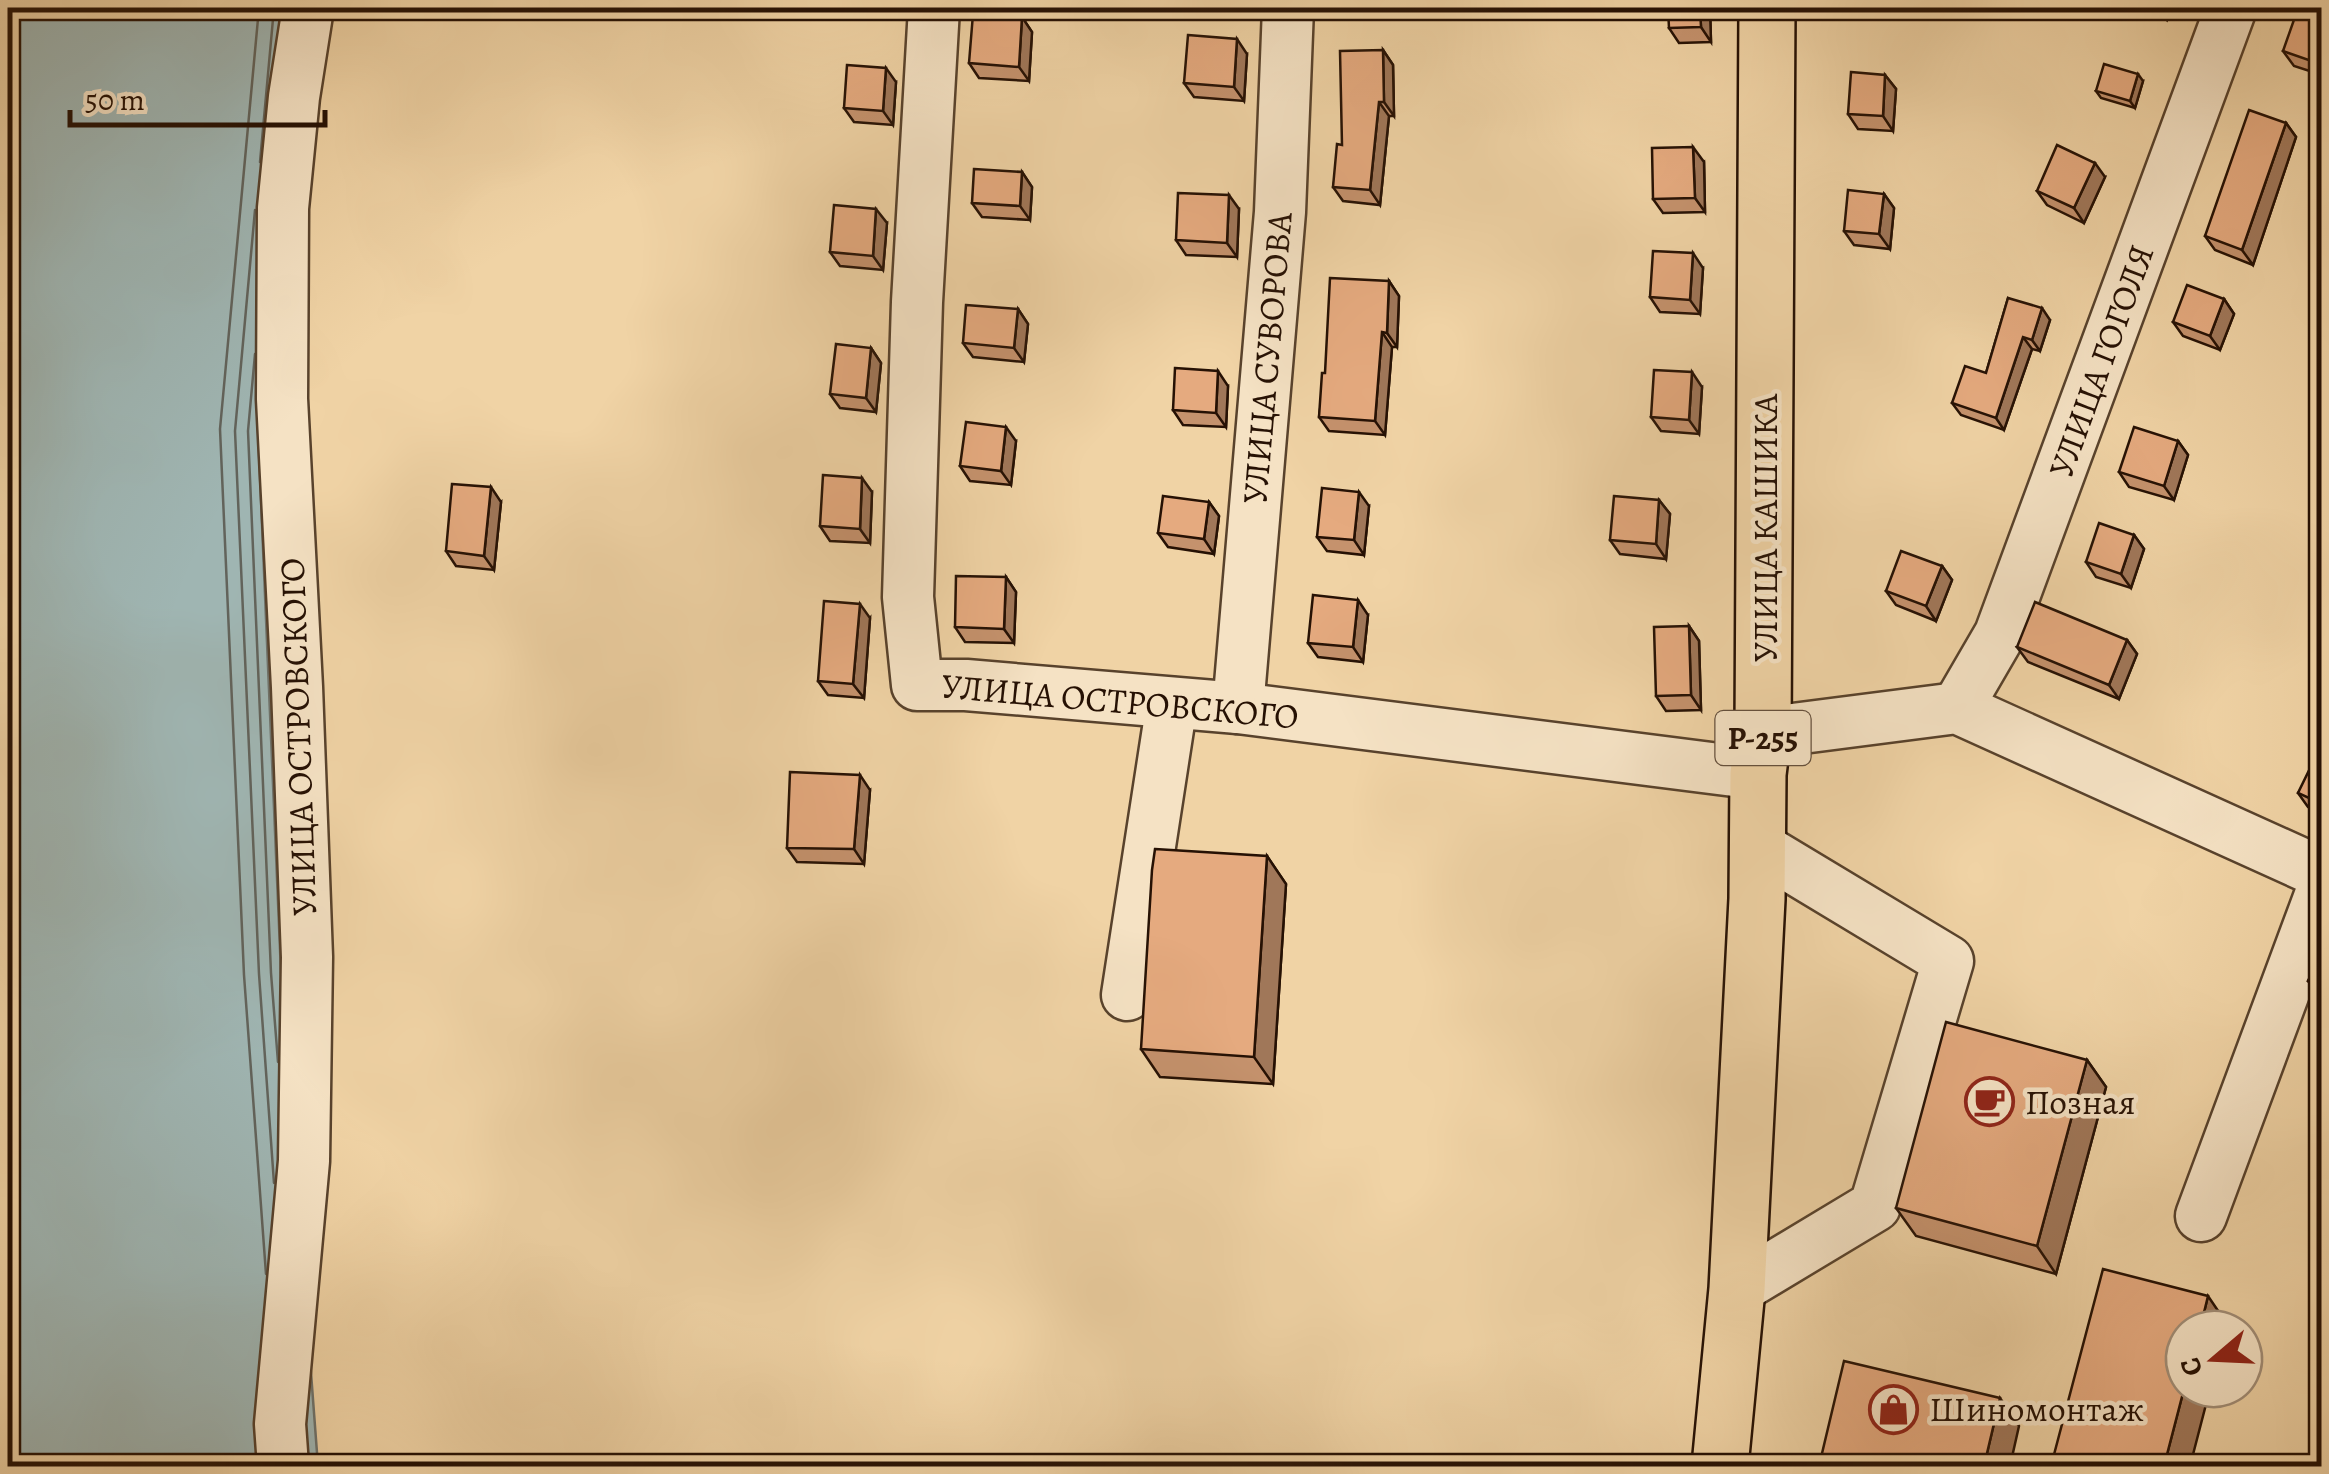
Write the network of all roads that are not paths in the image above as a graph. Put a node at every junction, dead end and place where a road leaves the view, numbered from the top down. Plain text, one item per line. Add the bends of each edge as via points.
1 (308, 8) edge
2 (934, 8) edge
3 (1288, 8) edge
4 (1768, 8) edge
5 (2231, 8) edge
6 (1172, 702) junction
7 (1238, 708) junction
8 (1957, 708) junction
9 (1760, 753) junction
10 (1758, 846) junction
11 (2322, 873) edge
12 (2322, 890) edge
13 (1127, 995) dead end
14 (2200, 1216) dead end
15 (1737, 1290) junction
16 (283, 1466) edge
17 (1720, 1466) edge

1 - 16 street, УЛИЦА ОСТРОВСКОГО via 283,208 282,399 307,956 304,1160 280,1424
2 - 6 street, УЛИЦА ОСТРОВСКОГО via 908,597 917,685
3 - 7 street, УЛИЦА СУВОРОВА via 1280,212
4 - 9 highway, УЛИЦА КАШИКА / Р-255
5 - 8 street, УЛИЦА ГОГОЛЯ via 2000,634
6 - 7 street, УЛИЦА ОСТРОВСКОГО
6 - 13 street
7 - 9 street, УЛИЦА ОСТРОВСКОГО
8 - 9 street, УЛИЦА ОСТРОВСКОГО
8 - 11 street
9 - 10 highway, УЛИЦА КАШИКА / Р-255
10 - 15 highway, УЛИЦА КАШИКА / Р-255
10 - 15 street via 1948,961 1875,1206
12 - 14 street
15 - 17 highway, УЛИЦА КАШИКА / Р-255

